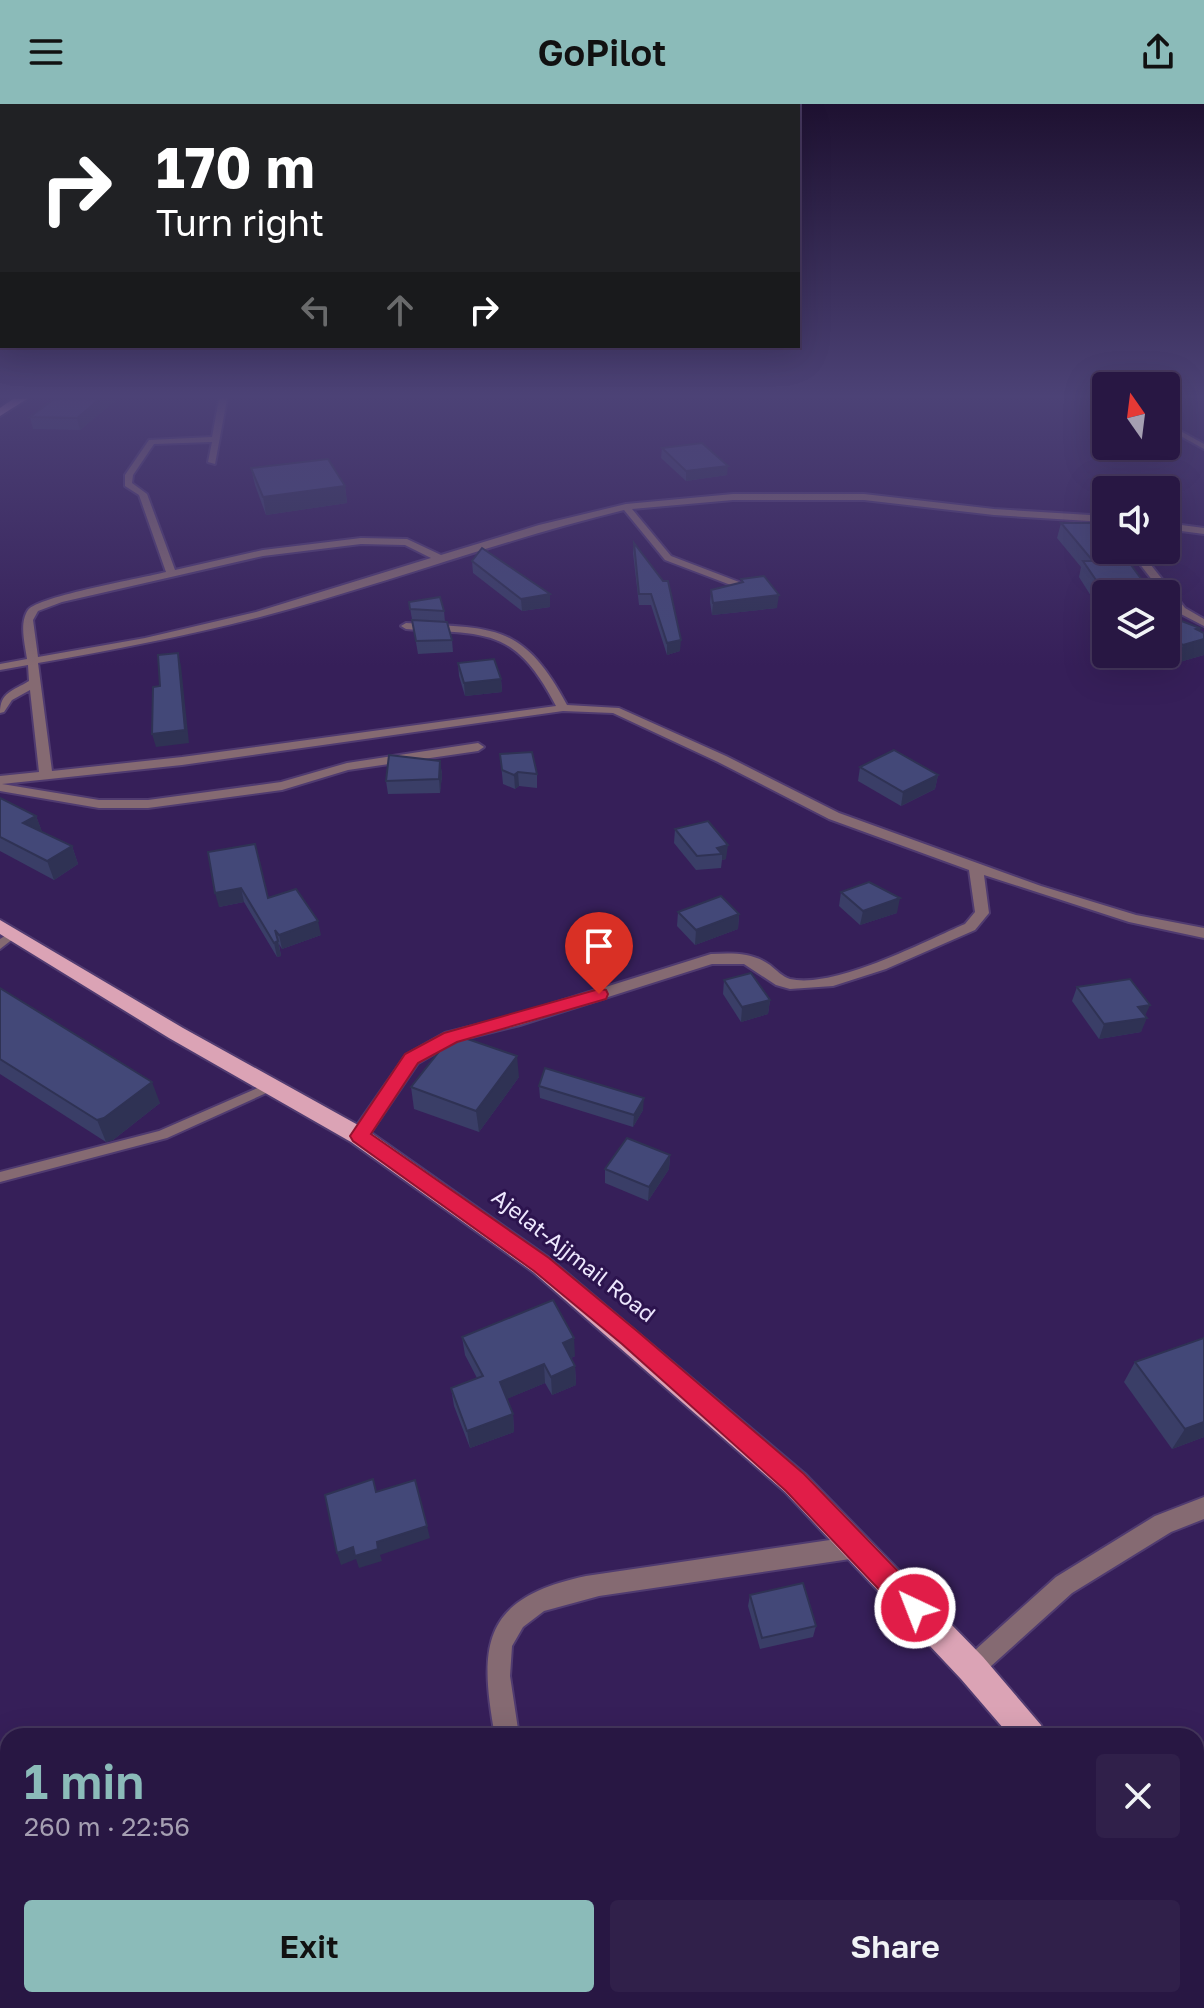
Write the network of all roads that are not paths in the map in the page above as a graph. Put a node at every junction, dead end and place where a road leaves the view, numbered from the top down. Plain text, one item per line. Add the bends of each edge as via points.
1 (134, 488) edge
2 (626, 507) junction
3 (1092, 518) edge
4 (1180, 528) edge
5 (1204, 531) edge
6 (439, 558) junction
7 (1145, 564) edge
8 (171, 573) junction
9 (736, 584) edge
10 (1204, 623) edge
11 (406, 626) dead end
12 (33, 661) junction
13 (0, 667) edge
14 (36, 682) junction
15 (563, 708) junction
16 (0, 710) edge
17 (330, 742) junction
18 (478, 747) dead end
19 (347, 767) junction
20 (46, 776) junction
21 (0, 780) edge
22 (0, 787) edge
23 (976, 868) junction
24 (1204, 933) edge
25 (5, 934) edge
26 (269, 1087) junction
27 (359, 1136) junction
28 (0, 1177) edge
29 (1204, 1508) edge
30 (857, 1547) junction
31 (972, 1668) junction
32 (506, 1728) edge
33 (1023, 1728) edge

1 - 8 street via 143,494
2 - 3 street via 733,497 864,497
2 - 6 street
2 - 9 street via 668,558
4 - 5 street
6 - 8 street via 407,542 361,541 263,553
6 - 12 street via 220,624
7 - 10 street via 1181,610
8 - 12 street via 34,609 28,620
11 - 15 street via 509,638 534,658
12 - 13 street
12 - 14 street
14 - 16 street via 8,698
14 - 20 street
15 - 17 street
15 - 23 street via 615,710 834,816
17 - 19 street
17 - 20 street
18 - 19 street
19 - 22 street via 282,786 148,804 99,804
20 - 21 street
23 - 24 street via 1134,919
23 - 27 street via 982,913 970,927 834,983 783,983 742,957 711,959 451,1037 412,1059
25 - 26 main road, Ajelat-Ajjmail Road
26 - 27 main road, Ajelat-Ajjmail Road
26 - 28 lane via 162,1135
27 - 30 main road, Ajelat-Ajjmail Road via 541,1265 795,1483
29 - 31 street via 1163,1524 1064,1585
30 - 31 main road, Ajelat-Ajjmail Road
30 - 32 street via 787,1553 565,1592 528,1606 513,1622 495,1669
31 - 33 main road, Ajelat-Ajjmail Road

